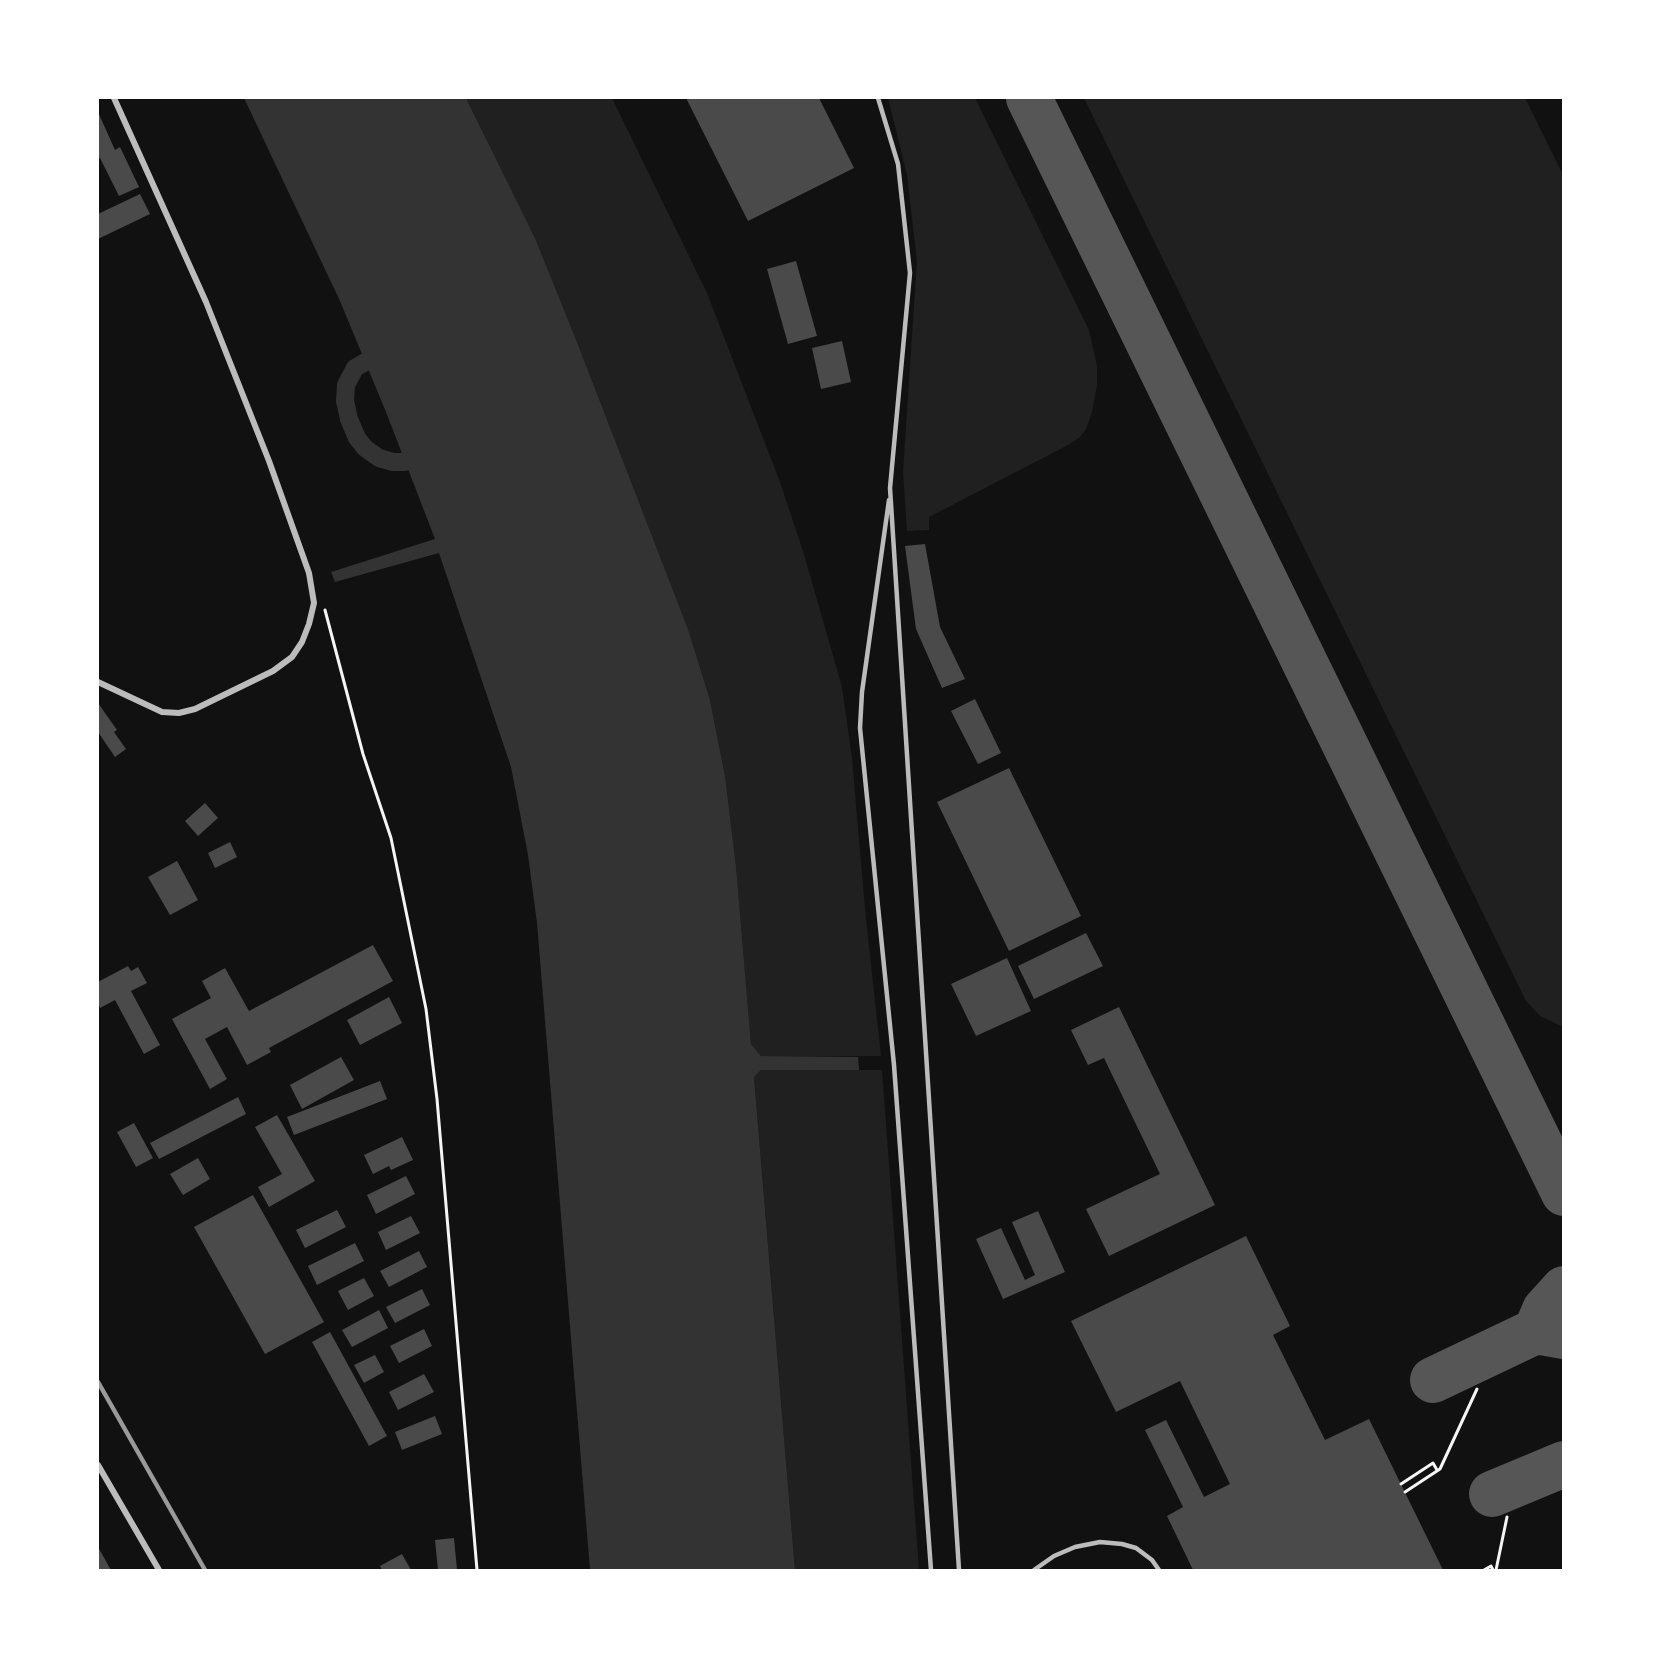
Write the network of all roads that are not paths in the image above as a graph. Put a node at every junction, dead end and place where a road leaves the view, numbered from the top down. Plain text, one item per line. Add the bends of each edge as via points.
1 (114, 98) edge
2 (878, 98) edge
3 (890, 488) junction
4 (98, 682) edge
5 (98, 1465) edge
6 (159, 1570) edge
7 (931, 1570) edge
8 (959, 1570) edge
9 (1034, 1570) edge
10 (1159, 1570) edge

1 - 4 street via 210,312 269,461 309,573 314,603 302,642 292,657 273,672 195,709 162,712
2 - 3 lane via 898,164 910,273
3 - 7 lane via 860,728 894,1065
3 - 8 lane
5 - 6 street
9 - 10 lane via 1054,1556 1100,1542 1136,1548

